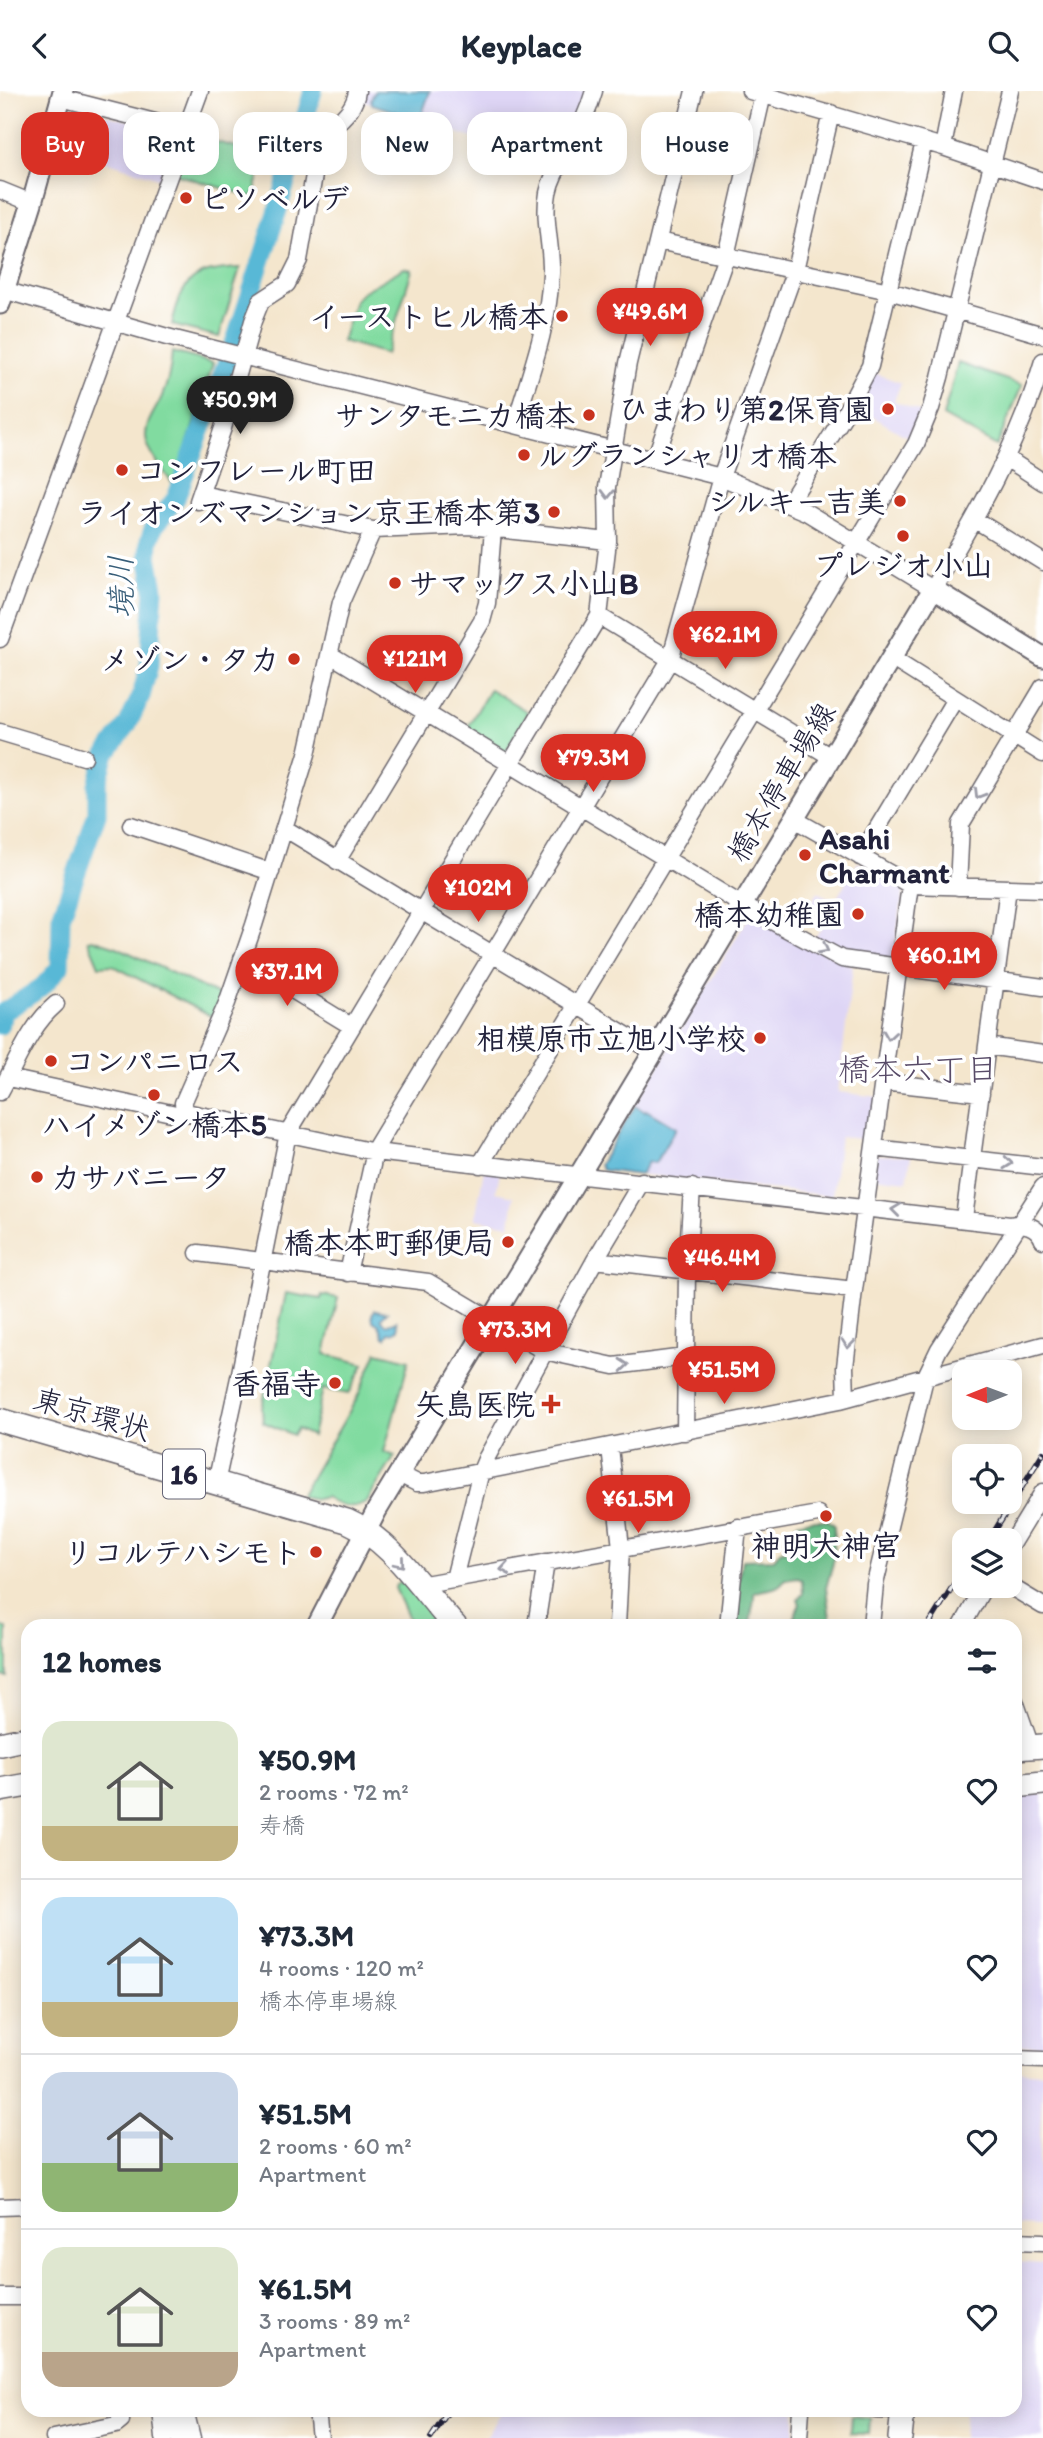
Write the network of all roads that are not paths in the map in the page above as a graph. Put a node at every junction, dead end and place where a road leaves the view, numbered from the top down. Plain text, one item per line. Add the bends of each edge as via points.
1 (200, 91) edge
2 (357, 91) edge
3 (594, 91) edge
4 (695, 91) edge
5 (954, 91) edge
6 (1010, 91) edge
7 (757, 93) edge
8 (62, 94) edge
9 (124, 112) edge
10 (192, 112) edge
11 (831, 113) junction
12 (924, 142) junction
13 (943, 147) junction
14 (993, 163) junction
15 (169, 175) edge
16 (1043, 181) edge
17 (0, 190) edge
18 (32, 203) junction
19 (659, 241) junction
20 (726, 256) junction
21 (795, 270) junction
22 (889, 291) junction
23 (2, 295) edge
24 (956, 310) junction
25 (115, 323) junction
26 (1043, 335) edge
27 (242, 356) junction
28 (1043, 361) edge
29 (515, 424) junction
30 (614, 449) junction
31 (1006, 458) junction
32 (655, 459) junction
33 (721, 477) junction
34 (1043, 482) edge
35 (789, 503) junction
36 (974, 519) junction
37 (493, 529) junction
38 (373, 530) junction
39 (608, 541) junction
40 (856, 541) junction
41 (1043, 562) edge
42 (933, 589) junction
43 (599, 616) junction
44 (0, 639) edge
45 (331, 655) junction
46 (1043, 657) edge
47 (891, 658) junction
48 (670, 660) junction
49 (1043, 687) edge
50 (955, 699) junction
51 (754, 710) junction
52 (425, 714) junction
53 (0, 732) edge
54 (1013, 735) junction
55 (1043, 754) edge
56 (84, 757) dead end
57 (831, 757) junction
58 (510, 764) junction
59 (582, 808) junction
60 (794, 819) junction
61 (131, 825) dead end
62 (284, 828) junction
63 (860, 857) junction
64 (665, 858) junction
65 (337, 861) junction
66 (271, 872) junction
67 (910, 885) junction
68 (958, 887) junction
69 (1008, 888) junction
70 (1043, 889) edge
71 (742, 905) junction
72 (421, 911) junction
73 (494, 955) junction
74 (242, 959) junction
75 (898, 967) junction
76 (996, 981) junction
77 (1043, 987) edge
78 (56, 1004) dead end
79 (577, 1005) junction
80 (351, 1026) junction
81 (987, 1046) junction
82 (654, 1052) junction
83 (1043, 1054) edge
84 (882, 1082) junction
85 (4, 1085) edge
86 (981, 1093) junction
87 (186, 1112) junction
88 (288, 1133) junction
89 (874, 1148) junction
90 (375, 1152) junction
91 (972, 1159) junction
92 (480, 1165) junction
93 (1043, 1167) edge
94 (580, 1174) junction
95 (642, 1181) junction
96 (692, 1187) junction
97 (1043, 1187) edge
98 (865, 1206) junction
99 (964, 1218) junction
100 (1020, 1223) junction
101 (1043, 1240) edge
102 (198, 1254) dead end
103 (595, 1260) junction
104 (262, 1261) junction
105 (687, 1271) junction
106 (348, 1273) junction
107 (854, 1290) junction
108 (492, 1321) junction
109 (1043, 1345) edge
110 (544, 1351) junction
111 (685, 1357) junction
112 (925, 1378) junction
113 (846, 1398) junction
114 (0, 1420) edge
115 (685, 1432) junction
116 (610, 1447) junction
117 (481, 1471) junction
118 (399, 1474) junction
119 (216, 1483) junction
120 (1041, 1501) edge
121 (818, 1514) dead end
122 (738, 1527) junction
123 (1022, 1529) edge
124 (366, 1530) junction
125 (621, 1548) junction
126 (546, 1562) junction
127 (454, 1579) junction
128 (425, 1592) junction
129 (1022, 1593) edge
130 (978, 1598) edge
131 (1043, 1607) edge
132 (321, 1619) edge
133 (442, 1619) edge
134 (449, 1619) edge
135 (537, 1619) edge
136 (617, 1619) edge
137 (728, 1619) edge
138 (872, 1619) edge
139 (966, 1619) edge
140 (1022, 1727) edge
141 (21, 1740) edge
142 (0, 1744) edge
143 (1029, 1752) edge
144 (21, 1754) edge
145 (0, 1758) edge
146 (21, 1771) edge
147 (1043, 1772) edge
148 (1022, 1773) edge
149 (0, 1775) edge
150 (1043, 1783) edge
151 (1022, 1785) edge
152 (21, 1786) edge
153 (0, 1790) edge
154 (1022, 2059) edge
155 (1043, 2060) edge
156 (21, 2206) edge
157 (0, 2207) edge
158 (1022, 2241) edge
159 (1043, 2242) edge
160 (0, 2297) edge
161 (21, 2297) edge
162 (121, 2417) edge
163 (162, 2417) edge
164 (174, 2417) edge
165 (187, 2417) edge
166 (318, 2417) edge
167 (800, 2417) edge
168 (902, 2417) edge
169 (54, 2438) edge
170 (163, 2438) edge
171 (178, 2438) edge
172 (192, 2438) edge
173 (320, 2438) edge
174 (799, 2438) edge
175 (900, 2438) edge

1 - 10 street
2 - 27 street via 347,115 323,136 299,260 287,284 261,301
3 - 29 street via 548,193 549,292
4 - 19 street
5 - 13 street
6 - 14 street
7 - 11 street
7 - 20 street
8 - 9 street
8 - 18 main road
11 - 12 street
11 - 21 street
12 - 13 street
12 - 22 street
13 - 14 street
14 - 16 street
14 - 24 street
15 - 25 street
17 - 18 street
18 - 23 main road
19 - 20 street
19 - 30 street via 628,363
20 - 21 street
20 - 32 street
21 - 22 street
21 - 33 street
22 - 24 street
22 - 35 street via 864,379
23 - 25 street
24 - 26 street
24 - 40 street via 924,426
25 - 27 street
25 - 44 street
27 - 29 street
27 - 38 street via 199,497
28 - 31 street
29 - 30 street
30 - 32 street
30 -> 39 street via 607,487
31 - 34 street
31 - 36 street
32 - 33 street
33 - 35 street
33 - 48 street
35 - 40 street
36 - 41 street
36 - 42 street
37 - 38 street
37 - 39 street
37 - 52 street via 482,621
38 - 45 street via 341,602
39 - 43 street
40 - 42 street
40 - 51 street
42 - 46 main road
42 - 47 main road, 橋本停車場線
43 - 48 street
43 - 58 street
45 - 52 street
45 - 62 street
47 - 50 street
47 - 57 main road, 橋本停車場線
48 - 51 street
48 - 59 street
49 - 54 street
50 - 54 street
50 - 63 street
51 - 57 street
51 - 64 street
52 - 58 street
52 - 65 street
53 - 56 street
54 - 55 street
54 -> 68 street via 961,824
57 - 60 main road, 橋本停車場線
58 - 59 street
58 - 72 street
59 - 64 street
59 - 73 street
60 - 63 street
60 - 71 main road, 橋本停車場線
61 - 66 street
62 - 65 street
62 - 66 street
63 - 67 street
64 - 71 street
64 - 79 street
65 - 72 street
66 - 74 street
67 - 68 street
67 - 75 street
68 - 69 street
69 - 70 street
69 - 76 street
71 -> 75 street via 842,959
71 - 82 main road, 橋本停車場線
72 - 73 street
72 - 80 street
73 - 79 street
73 - 90 street
74 - 80 street
74 - 87 street via 183,1103
75 - 76 street
75 -> 84 street
76 - 77 street
76 - 81 street
78 - 85 street via 40,1020
79 - 82 street
79 - 92 street
80 - 88 street
81 - 83 street
81 - 86 street
82 - 94 main road, 橋本停車場線
84 - 86 street
84 - 89 street
85 - 87 street via 181,1115
86 - 91 street
87 - 88 street
88 - 90 street
88 - 104 street
89 - 91 street
89 - 98 street
90 - 92 street
90 - 106 street
91 -> 93 street
91 - 99 street
92 - 94 street
94 - 95 street
94 - 108 main road, 橋本停車場線
95 - 96 street
95 - 103 street
96 - 98 street
96 - 105 street
97 - 100 street
99 -> 98 street
98 - 107 street
99 - 100 street
100 - 101 street via 1035,1229
100 - 112 street
102 - 104 street
103 - 105 street
103 - 110 street
104 - 106 street
104 - 119 street
105 - 107 street
105 - 111 street
106 - 108 street via 428,1282
107 -> 113 street
108 - 110 street
108 - 118 main road, 橋本停車場線
109 - 112 street
110 -> 111 street via 616,1367
110 - 117 street
111 - 115 street
112 - 113 street
112 - 138 street via 875,1584
113 - 115 street
114 - 119 highway, 東京環状 / 16
115 - 116 street
116 - 117 street
116 - 125 street
117 - 118 street via 424,1483
117 - 127 street
118 - 124 main road, 橋本停車場線
119 - 124 highway, 東京環状 / 16
120 - 123 street
121 - 122 street
122 - 125 street
122 - 137 street
124 -> 128 highway, 16
124 - 132 main road, 橋本停車場線
125 - 126 street
125 - 136 street
126 -> 127 street
126 - 135 street
127 - 128 street
128 - 133 highway, 16
128 - 134 highway, 16
129 - 131 street
130 - 139 street
140 - 143 street
141 - 142 highway
144 - 145 highway
146 - 149 highway
147 - 148 highway
150 - 151 highway
152 - 153 highway
154 - 155 street
156 - 157 street
158 - 159 street
160 - 161 street
162 - 169 street via 116,2425
163 - 170 street
164 - 171 street
165 - 172 street
166 - 173 street
167 - 174 street
168 - 175 highway

